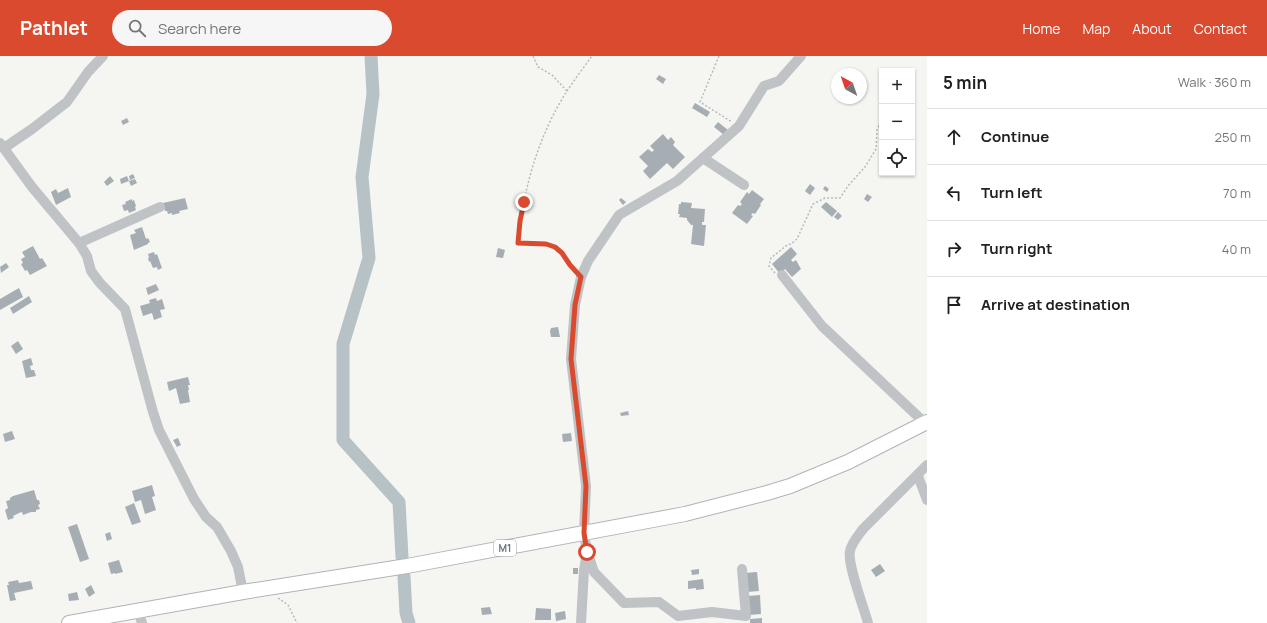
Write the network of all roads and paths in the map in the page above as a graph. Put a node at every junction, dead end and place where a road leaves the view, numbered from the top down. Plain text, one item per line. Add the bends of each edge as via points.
1 (104, 56) edge
2 (533, 56) edge
3 (592, 56) edge
4 (719, 56) edge
5 (801, 56) edge
6 (567, 91) junction
7 (739, 126) junction
8 (879, 126) edge
9 (2, 146) edge
10 (703, 158) junction
11 (744, 185) dead end
12 (160, 207) dead end
13 (79, 243) junction
14 (782, 275) joint
15 (581, 277) junction
16 (926, 422) edge
17 (927, 466) edge
18 (918, 476) junction
19 (927, 500) edge
20 (584, 533) junction
21 (587, 552) junction
22 (742, 569) dead end
23 (266, 588) junction
24 (243, 592) junction
25 (140, 617) edge
26 (69, 623) edge
27 (297, 623) edge
28 (581, 623) edge
29 (868, 623) edge

1 - 9 street via 88,72 67,102 32,130
2 - 6 path via 538,67 552,75
3 - 6 path
4 - 7 path via 700,102
5 - 7 street via 779,81 764,86
6 - 15 path via 544,135 533,164 520,221 518,243 546,244 555,247
7 - 10 street
8 - 14 path via 876,149 840,198 825,198 813,204 797,239 771,258 769,266 779,278
9 - 13 street
10 - 11 street
10 - 15 street via 677,181 619,215 588,261
12 - 13 street
13 - 24 street via 87,256 91,271 125,309 159,430 194,499 231,551 238,567
14 - 16 street via 822,326
15 - 20 street via 575,305 571,359 586,486
16 - 20 highway, M1 via 826,472 767,493 685,514
17 - 18 street
18 - 19 street
18 - 29 street via 863,529 854,540 850,551 850,564
20 - 21 street
20 - 23 highway, M1 via 407,566
21 - 22 street via 594,572 624,603 659,602 678,616 712,612 746,616
21 - 28 street
23 - 24 highway, M1
23 - 27 path via 288,605
24 - 25 highway, M1
25 - 26 highway, M1

